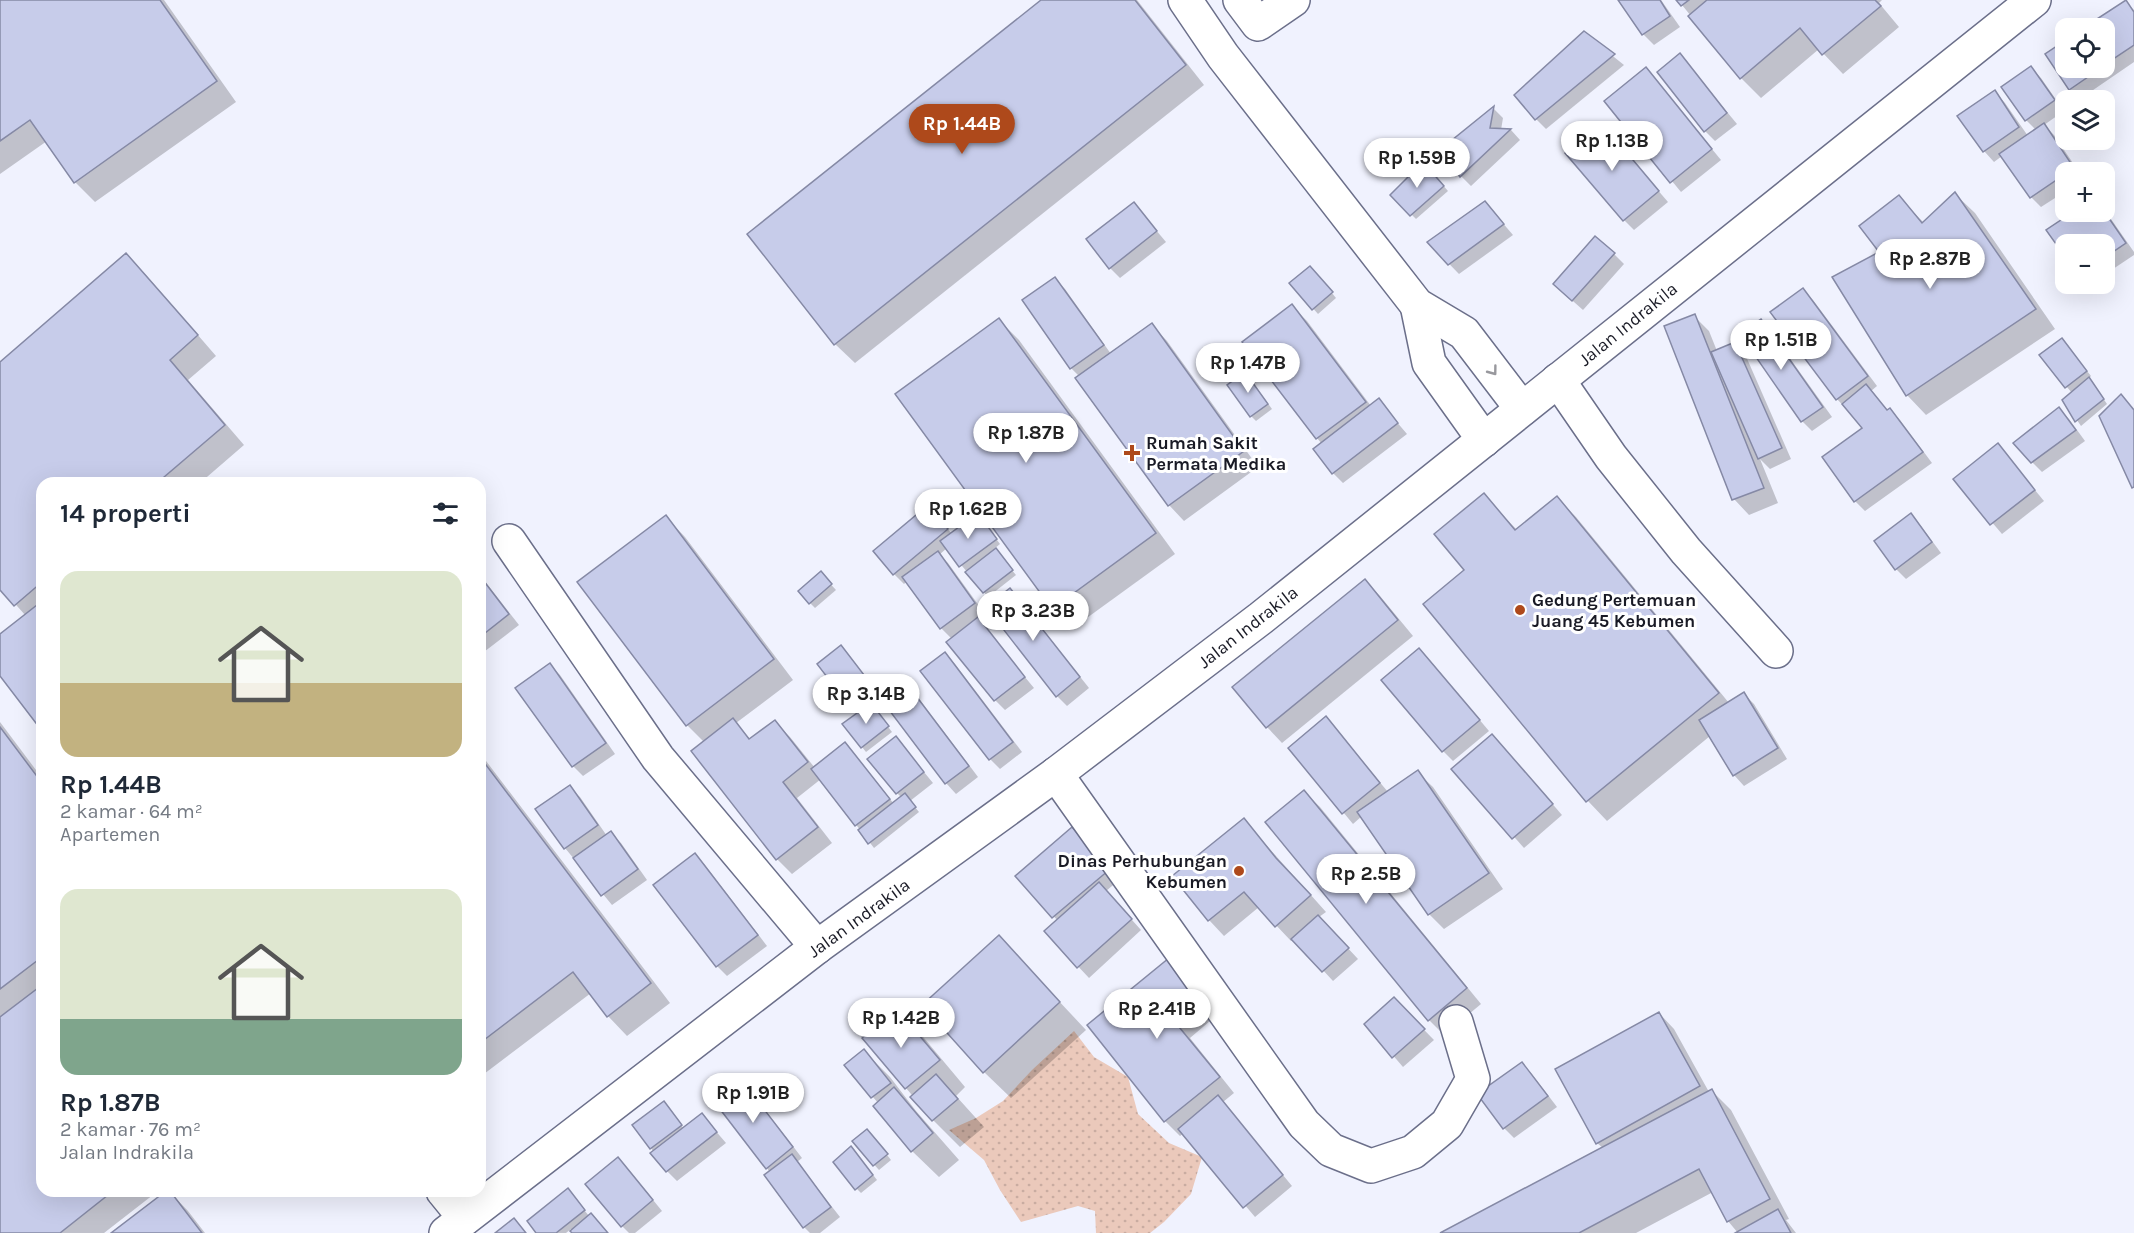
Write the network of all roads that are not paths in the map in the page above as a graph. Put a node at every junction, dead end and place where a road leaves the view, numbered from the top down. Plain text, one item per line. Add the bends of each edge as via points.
1 (1185, 0) edge
2 (1293, 0) edge
3 (2034, 0) edge
4 (1249, 12) edge
5 (1223, 56) junction
6 (1417, 305) junction
7 (1558, 380) junction
8 (1522, 410) junction
9 (1484, 440) junction
10 (509, 541) dead end
11 (1776, 651) dead end
12 (1056, 774) junction
13 (817, 947) junction
14 (1456, 1022) dead end
15 (445, 1197) edge
16 (456, 1226) edge

1 - 5 main road
2 - 4 main road
3 - 7 main road, Jalan Indrakila
4 - 5 main road
5 - 6 main road
6 -> 8 main road via 1464,333
6 - 9 main road via 1429,363
7 - 8 main road, Jalan Indrakila
7 - 11 main road via 1611,457 1686,551
8 - 9 main road, Jalan Indrakila
9 - 12 main road, Jalan Indrakila via 1261,618
10 - 13 main road via 658,758
12 - 13 main road, Jalan Indrakila
12 - 14 main road via 1304,1125 1331,1150 1371,1166 1413,1152 1447,1124 1473,1079
13 - 16 main road, Jalan Indrakila
15 - 16 main road

